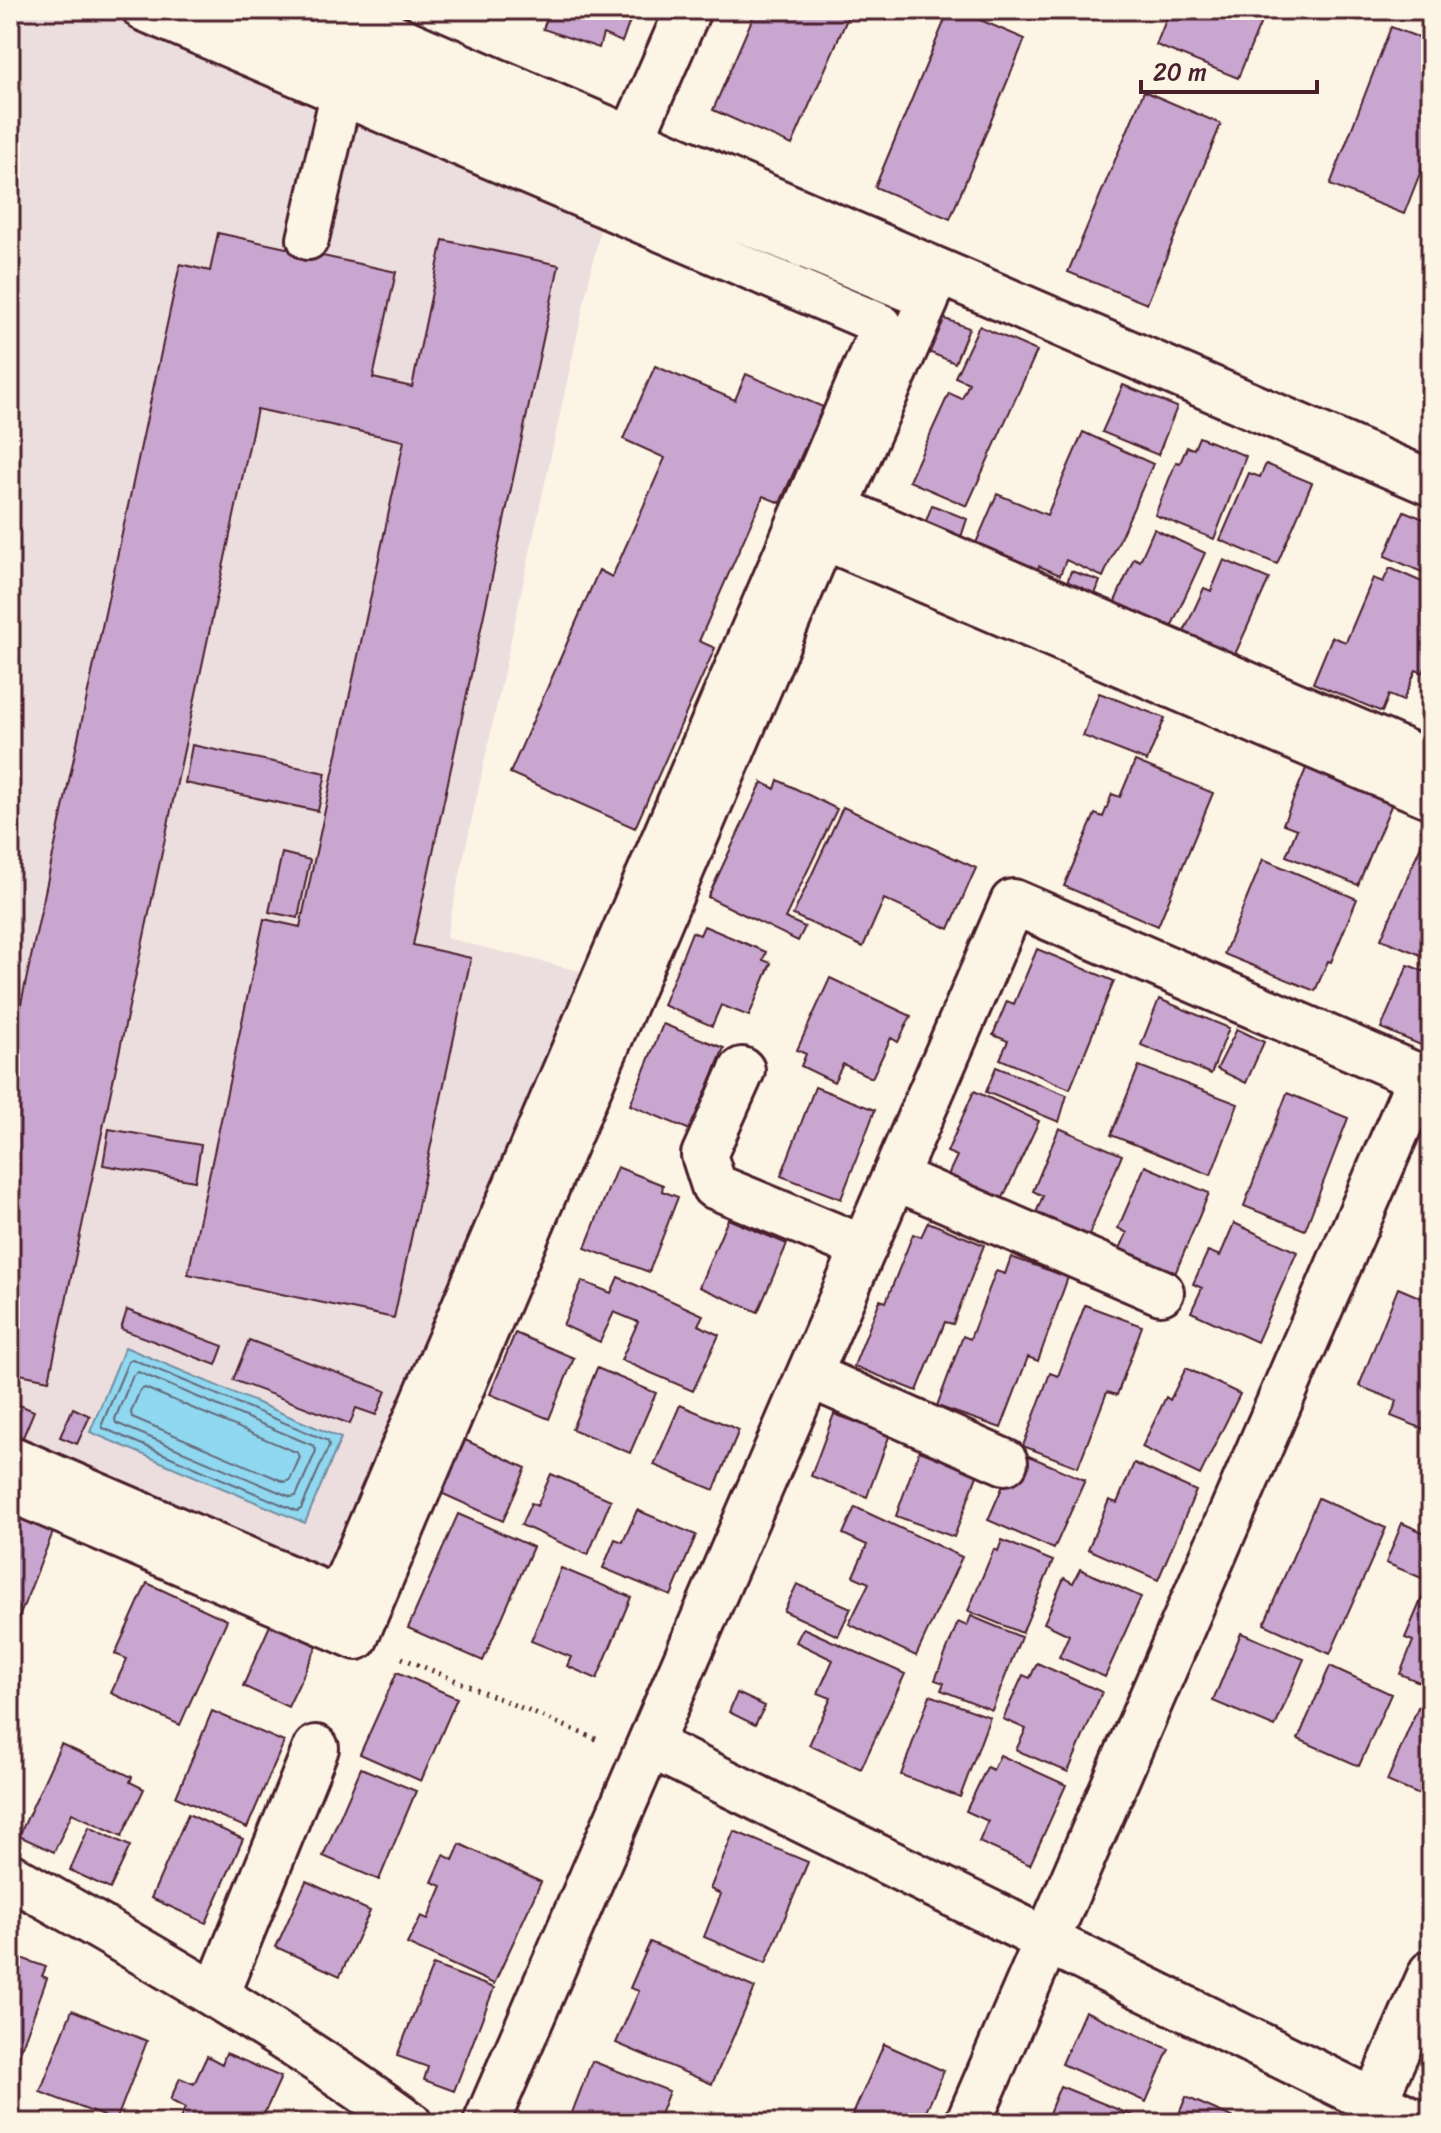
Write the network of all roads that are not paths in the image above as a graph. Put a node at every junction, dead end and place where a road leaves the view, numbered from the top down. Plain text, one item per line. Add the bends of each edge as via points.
1 (143, 10) edge
2 (230, 10) edge
3 (331, 10) edge
4 (688, 10) edge
5 (339, 103) dead end
6 (631, 140) junction
7 (308, 239) dead end
8 (1431, 483) edge
9 (832, 524) junction
10 (1431, 761) edge
11 (1431, 798) edge
12 (742, 1070) dead end
13 (1428, 1079) edge
14 (894, 1177) junction
15 (864, 1248) junction
16 (1161, 1292) dead end
17 (809, 1375) junction
18 (10, 1456) edge
19 (1005, 1462) dead end
20 (10, 1491) edge
21 (316, 1748) dead end
22 (647, 1752) junction
23 (10, 1876) edge
24 (1049, 1941) junction
25 (1431, 1973) edge
26 (216, 1995) junction
27 (1370, 2112) edge
28 (409, 2123) edge
29 (486, 2123) edge
30 (968, 2123) edge
31 (1418, 2123) edge

1 - 18 street via 882,325 338,1597
2 - 9 street via 929,299
3 - 6 street
4 - 6 street
5 - 7 street
6 - 8 street
9 - 10 street
9 - 11 street
9 - 20 street via 357,1639
12 - 15 street via 704,1155 714,1186
13 - 14 street via 1013,902
13 - 24 street
14 - 15 street
14 - 16 street
15 - 17 street
17 - 19 street
17 - 22 street
21 - 26 street
22 - 24 street
22 - 29 street
23 - 26 street
24 - 27 street
24 - 30 street
25 - 27 street
26 - 28 street
27 - 31 street

